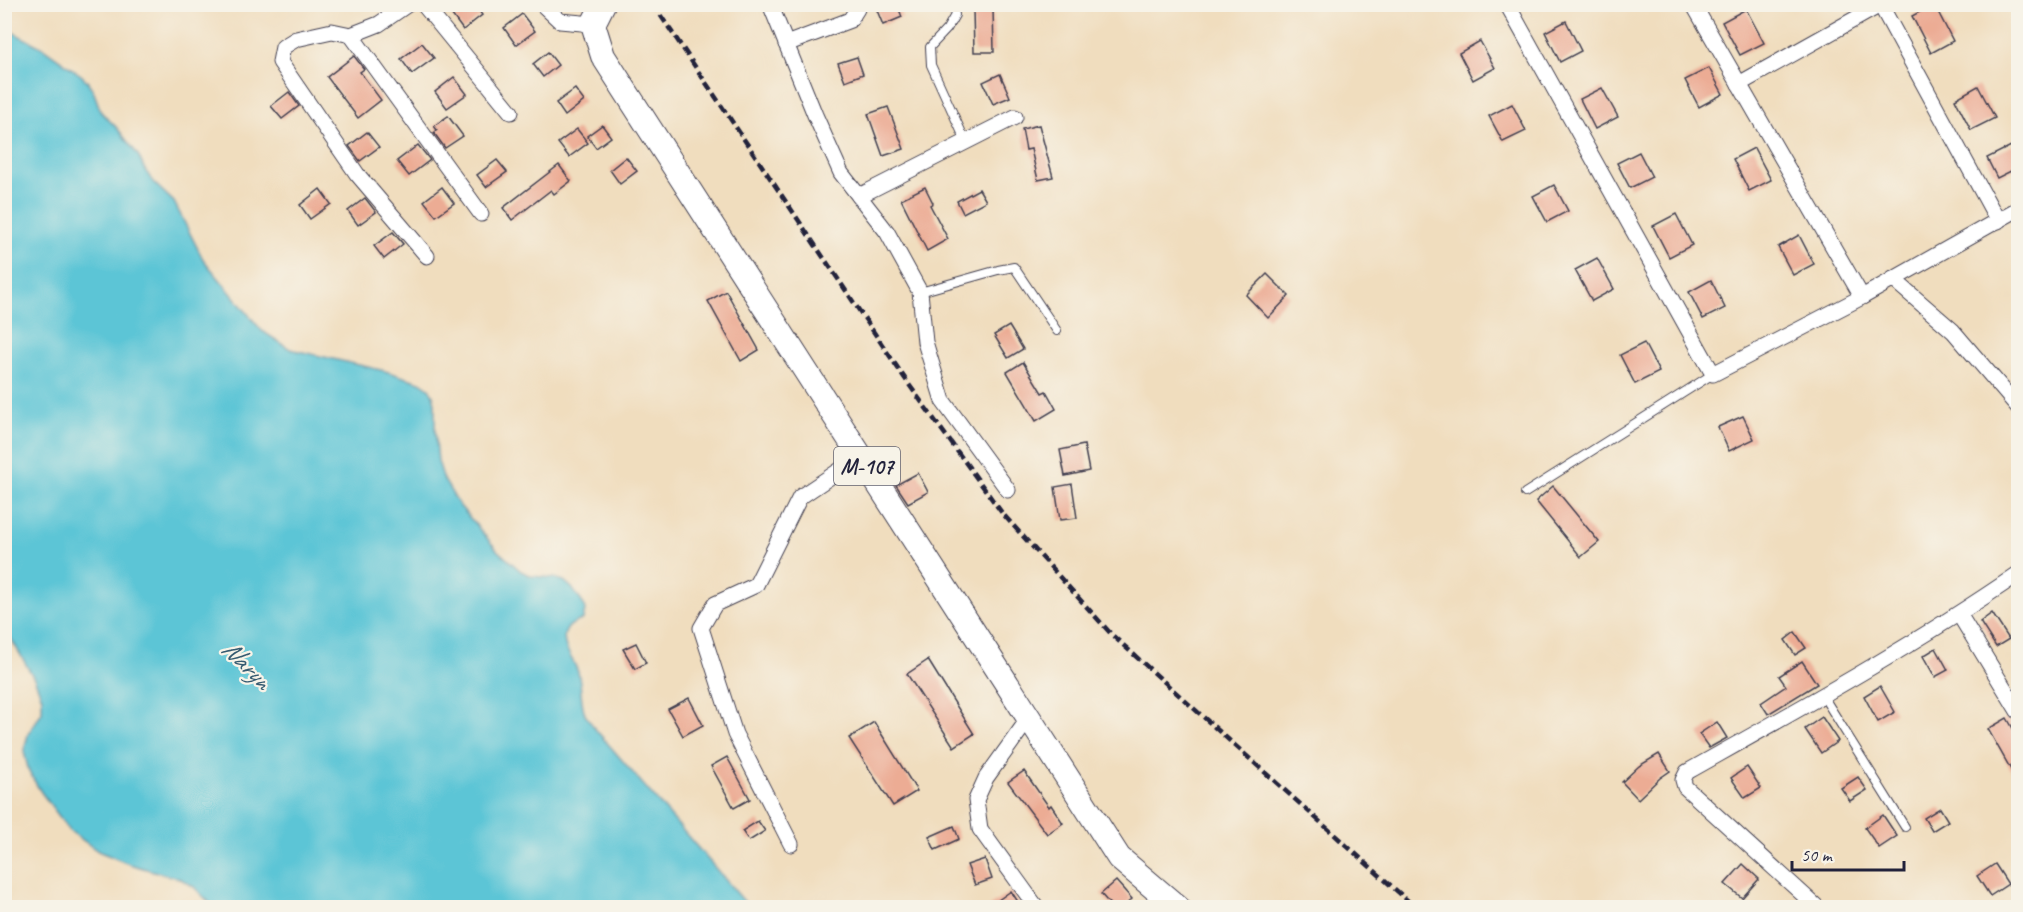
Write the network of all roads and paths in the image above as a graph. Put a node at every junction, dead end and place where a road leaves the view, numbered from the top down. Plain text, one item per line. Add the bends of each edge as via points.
1 (408, 4) edge
2 (423, 4) edge
3 (542, 4) edge
4 (770, 4) edge
5 (855, 4) edge
6 (953, 4) edge
7 (1508, 4) edge
8 (1693, 4) edge
9 (1880, 5) edge
10 (598, 14) edge
11 (351, 35) junction
12 (786, 44) junction
13 (1739, 84) junction
14 (511, 112) dead end
15 (1015, 117) dead end
16 (966, 142) junction
17 (859, 196) junction
18 (2019, 209) edge
19 (481, 214) dead end
20 (1998, 221) junction
21 (427, 256) dead end
22 (1893, 279) junction
23 (920, 292) junction
24 (1862, 297) junction
25 (1057, 331) dead end
26 (1713, 374) junction
27 (2019, 406) edge
28 (861, 456) junction
29 (1008, 490) dead end
30 (1525, 493) dead end
31 (2019, 574) edge
32 (1959, 614) junction
33 (1823, 696) junction
34 (2019, 711) edge
35 (1029, 718) junction
36 (1905, 827) dead end
37 (790, 844) dead end
38 (1037, 908) edge
39 (1178, 908) edge
40 (1818, 908) edge

1 - 11 street via 379,24
2 - 14 street
3 - 10 street via 560,21
4 - 12 street
5 - 12 street via 857,9 850,20
6 - 16 lane via 955,15 930,47 931,65
7 - 26 street
8 - 13 street
9 - 13 street
9 - 20 street
10 - 28 main road, М-107 via 603,56
11 - 19 street
11 - 21 street via 332,31 296,39 283,47 280,62 357,174
12 - 17 street via 841,173
13 - 24 street
15 - 16 street
16 - 17 street
17 - 23 street via 887,232
18 - 20 street
20 - 22 street
22 - 24 street
22 - 27 street via 1953,332
23 - 25 lane via 1014,267
23 - 29 street via 925,342 943,401
24 - 26 street
26 - 30 lane
28 - 35 main road, М-107
28 - 37 street via 800,498 756,585 715,604 701,628 735,734
31 - 32 street
32 - 33 street
32 - 34 street
33 - 36 lane
33 - 40 street via 1687,772 1683,780 1685,787
35 - 38 street via 986,778 976,800 980,829
35 - 39 main road, М-107 via 1119,858

